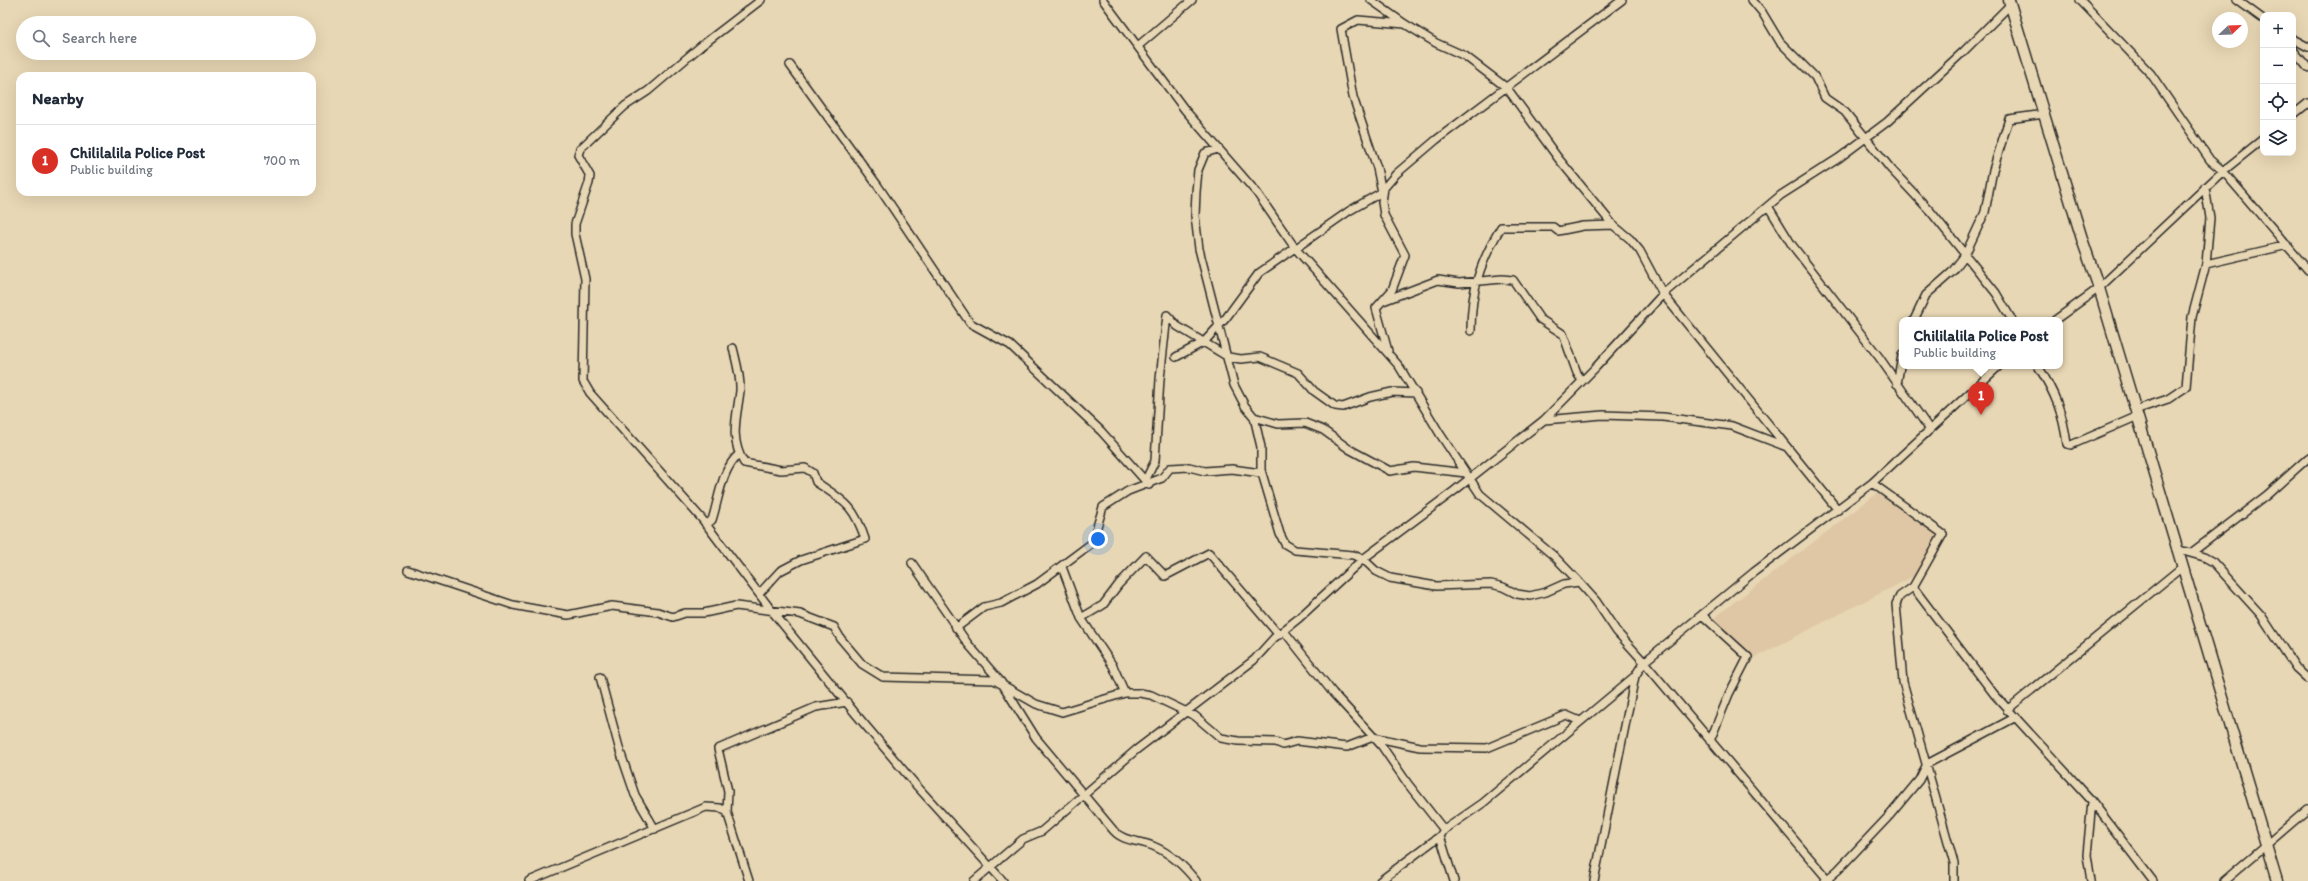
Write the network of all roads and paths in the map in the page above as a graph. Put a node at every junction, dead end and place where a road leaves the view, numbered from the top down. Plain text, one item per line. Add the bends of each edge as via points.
1 (761, 0) edge
2 (1103, 0) edge
3 (1192, 0) edge
4 (1371, 0) edge
5 (1622, 0) edge
6 (1752, 0) edge
7 (2080, 0) edge
8 (2237, 0) edge
9 (2010, 2) edge
10 (2260, 18) edge
11 (1405, 24) junction
12 (2296, 41) edge
13 (1138, 46) junction
14 (2308, 47) edge
15 (2296, 54) edge
16 (790, 65) dead end
17 (2308, 68) edge
18 (1507, 88) junction
19 (2308, 103) edge
20 (2296, 113) edge
21 (2044, 114) junction
22 (1866, 138) junction
23 (2260, 141) edge
24 (1218, 149) junction
25 (2223, 171) junction
26 (2205, 187) junction
27 (1382, 192) junction
28 (1768, 206) junction
29 (1613, 225) junction
30 (2288, 244) junction
31 (1295, 248) junction
32 (1965, 255) junction
33 (2206, 264) junction
34 (2308, 270) edge
35 (1477, 281) junction
36 (2099, 288) junction
37 (1663, 294) junction
38 (1379, 302) junction
39 (1915, 317) edge
40 (2010, 317) edge
41 (2059, 317) edge
42 (1220, 325) junction
43 (1471, 331) dead end
44 (1204, 342) junction
45 (733, 348) dead end
46 (1388, 351) junction
47 (1176, 357) dead end
48 (1228, 358) junction
49 (1900, 369) edge
50 (1996, 369) edge
51 (2040, 369) edge
52 (1582, 381) junction
53 (1897, 384) junction
54 (1416, 393) junction
55 (2136, 413) junction
56 (1254, 417) junction
57 (1544, 420) junction
58 (1930, 430) junction
59 (1788, 448) junction
60 (739, 454) junction
61 (2308, 458) edge
62 (1261, 473) junction
63 (1467, 475) junction
64 (1147, 483) junction
65 (1872, 483) junction
66 (1838, 510) junction
67 (706, 525) junction
68 (2176, 549) junction
69 (2191, 553) junction
70 (1363, 559) junction
71 (912, 563) dead end
72 (1062, 567) junction
73 (2181, 568) junction
74 (408, 570) dead end
75 (1579, 582) junction
76 (1914, 587) junction
77 (759, 594) junction
78 (772, 611) junction
79 (1702, 615) junction
80 (1081, 618) junction
81 (956, 628) junction
82 (1282, 633) junction
83 (1644, 662) junction
84 (1635, 676) junction
85 (600, 677) dead end
86 (2308, 680) edge
87 (1001, 682) junction
88 (1125, 693) junction
89 (847, 702) junction
90 (2007, 710) junction
91 (1183, 712) junction
92 (2016, 717) junction
93 (1580, 721) junction
94 (1373, 737) junction
95 (1710, 740) junction
96 (1927, 764) junction
97 (1083, 795) junction
98 (2092, 801) junction
99 (2308, 808) edge
100 (727, 812) junction
101 (655, 829) junction
102 (1444, 830) junction
103 (1440, 836) junction
104 (2266, 845) junction
105 (991, 867) junction
106 (1827, 880) edge
107 (530, 881) edge
108 (749, 881) edge
109 (974, 881) edge
110 (1002, 881) edge
111 (1196, 881) edge
112 (1380, 881) edge
113 (1454, 881) edge
114 (1594, 881) edge
115 (1954, 881) edge
116 (2091, 881) edge
117 (2153, 881) edge
118 (2224, 881) edge
119 (2277, 881) edge

1 - 67 street via 648,91 625,106 580,149 578,155 590,176 575,224 585,284 584,384
2 - 13 street
3 - 13 street
4 - 11 street
5 - 18 street
6 - 22 street via 1780,42 1815,76 1824,98 1845,112
7 - 25 street via 2151,74 2210,160
8 - 10 street
9 - 21 street
9 - 22 street via 1964,51
11 - 18 street via 1436,43 1465,56
11 - 27 street via 1358,20 1341,29 1353,97 1377,168
12 - 14 street
13 - 24 street via 1184,110
15 - 17 street
16 - 64 street via 878,186 970,323 1010,345 1101,431
18 - 27 street via 1416,157 1396,174
18 - 29 street via 1558,158
19 - 20 street
21 - 32 street via 2009,119 1993,170 1985,212
21 - 36 street via 2082,242
22 - 28 street
22 - 32 street
23 - 25 street
24 - 31 street via 1257,193
24 - 42 street via 1205,153 1198,170 1195,216 1199,249
25 - 26 street
25 - 30 street
26 - 33 street via 2210,218
26 - 36 street
27 - 31 street
27 - 38 street via 1384,215 1405,255 1392,290
28 - 37 street
28 - 53 street via 1792,245
29 - 35 street via 1583,226 1558,231 1553,227 1501,227 1484,255
29 - 37 street via 1640,251
30 - 33 street
30 - 34 street
31 - 42 street via 1259,272
31 - 46 street via 1373,339
32 - 39 street via 1952,272 1926,295
32 - 40 street via 1996,293
33 - 55 street via 2192,317 2186,387 2168,400
35 - 38 street via 1460,283 1438,280
35 - 43 street via 1471,308
35 - 52 street via 1510,278 1516,282 1540,319 1563,334
36 - 41 street
36 - 55 street
37 - 52 street
37 - 59 street
38 - 46 street via 1376,312
42 - 44 street
42 - 48 street
44 - 47 street
44 - 48 street
44 - 64 street via 1177,326 1167,315 1155,461
45 - 60 street via 740,390 734,422 735,442
46 - 54 street
48 - 54 street via 1260,356 1274,362 1298,373 1314,391 1335,406 1343,407 1392,392
48 - 56 street via 1234,385
49 - 53 street
50 - 58 street
51 - 55 street via 2057,399 2064,421 2067,444 2071,445
52 - 57 street
53 - 58 street
54 - 63 street
55 - 68 street
56 - 62 street via 1261,447
56 - 63 street via 1278,424 1305,423 1323,430 1349,449 1390,471 1414,466
57 - 59 street via 1603,415 1663,417 1732,426
57 - 63 street
58 - 65 street
59 - 66 street
60 - 67 street via 734,458 721,486 712,520
60 - 77 street via 744,463 780,470 805,468 813,473 816,482 848,505 859,520 865,539 801,560 780,571
61 - 69 street via 2267,495
62 - 64 street via 1170,468 1162,478
62 - 70 street via 1280,534 1289,548 1353,555
63 - 70 street via 1454,492
63 - 75 street via 1480,494 1555,557
64 - 72 street via 1102,507 1092,543
65 - 66 street
65 - 76 street via 1943,534
66 - 79 street via 1754,572
67 - 77 street
68 - 69 street
68 - 73 street
69 - 86 street via 2213,562 2261,616 2296,668
70 - 75 street via 1390,578 1436,586 1491,584 1530,596 1564,584
70 - 82 street
71 - 81 street
72 - 80 street
72 - 81 street via 1001,603 984,607
73 - 90 street
73 - 104 street
74 - 78 street via 513,605 568,616 612,606 658,612 673,617 736,606
75 - 83 street via 1596,601 1616,632
76 - 90 street
76 - 96 street via 1900,596 1896,611 1904,682
77 - 78 street
78 - 87 street via 800,614 834,626 841,639 862,664 883,677 988,679
78 - 89 street
79 - 83 street
79 - 95 street via 1748,657
80 - 82 street via 1103,605 1146,556 1165,576 1209,553
80 - 88 street via 1112,666
81 - 87 street
82 - 91 street via 1254,660
82 - 94 street
83 - 84 street
83 - 95 street
84 - 93 street
84 - 114 street
85 - 101 street via 635,795
87 - 88 street via 1036,704 1054,711 1073,710
87 - 97 street via 1036,738
88 - 91 street via 1140,692 1151,695
89 - 100 street via 816,707 718,748 728,791
89 - 105 street via 915,784
90 - 92 street
91 - 94 street via 1201,720 1215,735 1230,741 1276,742 1283,745 1297,741 1347,747
91 - 97 street
92 - 96 street
92 - 98 street
93 - 94 street via 1566,715 1487,748 1420,747
93 - 102 street via 1483,803
94 - 102 street
95 - 106 street
96 - 106 street via 1919,780 1890,815
96 - 115 street via 1954,863
97 - 105 street via 1042,831 1023,839
97 - 111 street via 1118,835 1158,848 1179,863
98 - 116 street via 2087,855
98 - 117 street
99 - 104 street
100 - 101 street via 720,808 706,807
100 - 108 street
101 - 107 street
102 - 103 street
103 - 112 street
103 - 113 street
104 - 118 street
104 - 119 street
105 - 109 street
105 - 110 street

